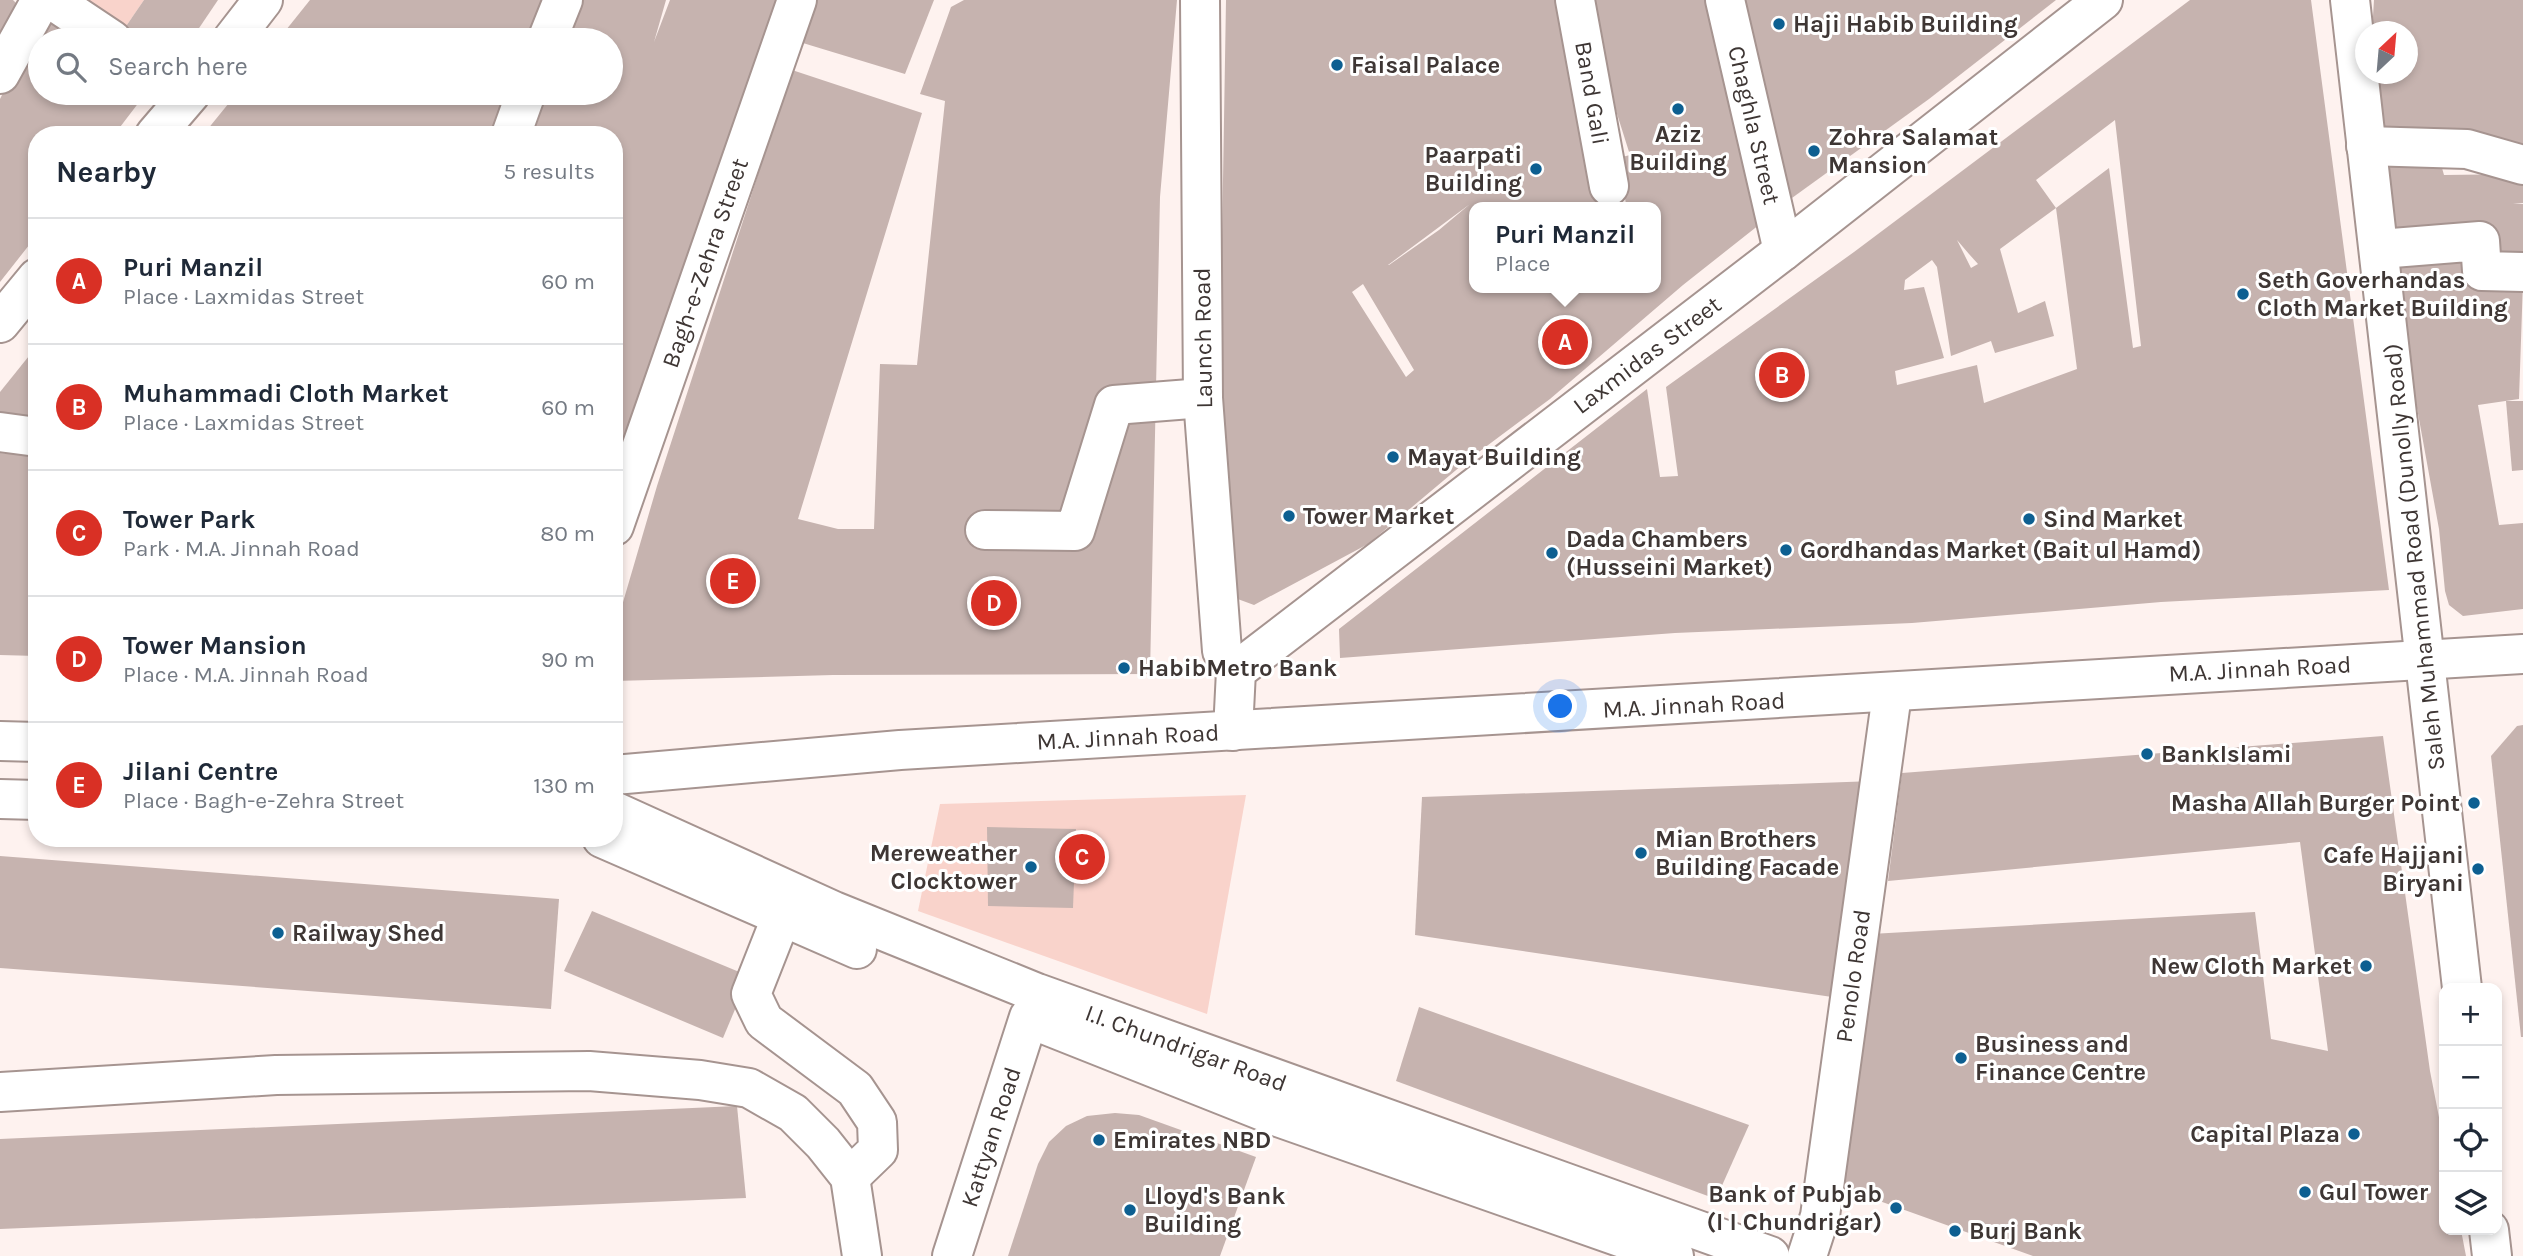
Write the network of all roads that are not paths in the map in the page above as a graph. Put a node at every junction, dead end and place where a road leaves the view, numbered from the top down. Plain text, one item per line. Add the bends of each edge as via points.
1 (41, 0) edge
2 (52, 0) edge
3 (263, 0) edge
4 (563, 0) edge
5 (797, 0) edge
6 (1200, 0) edge
7 (1575, 0) edge
8 (1725, 0) edge
9 (2103, 0) edge
10 (2350, 0) edge
11 (94, 28) edge
12 (241, 28) edge
13 (552, 28) edge
14 (0, 74) edge
15 (181, 105) edge
16 (522, 105) edge
17 (163, 126) edge
18 (514, 126) edge
19 (2366, 146) junction
20 (2523, 164) edge
21 (1609, 186) dead end
22 (2380, 249) junction
23 (1783, 251) junction
24 (2523, 272) edge
25 (28, 289) edge
26 (0, 323) edge
27 (1203, 398) junction
28 (0, 432) edge
29 (28, 436) edge
30 (623, 496) edge
31 (985, 530) dead end
32 (2523, 654) edge
33 (2426, 662) junction
34 (1236, 671) junction
35 (1892, 694) junction
36 (1233, 731) junction
37 (0, 741) edge
38 (28, 742) edge
39 (623, 774) edge
40 (0, 799) edge
41 (28, 800) edge
42 (623, 815) edge
43 (622, 847) edge
44 (781, 918) junction
45 (2461, 983) edge
46 (1029, 1017) junction
47 (0, 1092) edge
48 (850, 1177) junction
49 (2490, 1235) edge
50 (862, 1256) edge
51 (953, 1256) edge
52 (1674, 1256) edge
53 (1770, 1256) edge
54 (1807, 1256) edge
55 (2492, 1256) edge

1 - 14 main road
2 - 11 main road
3 - 12 main road
4 - 13 main road
5 - 30 main road, Bagh-e-Zehra Street
6 - 27 main road, Launch Road
7 - 21 main road, Band Gali
8 - 23 main road, Chaghla Street
9 - 23 main road, Laxmidas Street
10 - 19 main road, Saleh Muhammad Road (Dunolly Road)
15 - 17 main road
16 - 18 main road
19 - 20 main road via 2467,149
19 - 22 main road, Saleh Muhammad Road (Dunolly Road)
22 - 24 main road via 2480,241 2482,271
22 - 33 main road, Saleh Muhammad Road (Dunolly Road)
23 - 34 main road, Laxmidas Street
25 - 26 main road
27 - 31 main road via 1114,405 1075,531
27 - 34 main road, Launch Road via 1222,651
28 - 29 main road
32 - 33 main road, M.A. Jinnah Road
33 - 35 main road, M.A. Jinnah Road via 2161,673
33 - 45 main road, Saleh Muhammad Road (Dunolly Road)
34 - 36 main road
35 - 36 main road, M.A. Jinnah Road
35 - 54 main road, Penolo Road via 1820,1216
36 - 39 main road, M.A. Jinnah Road via 900,750
37 - 38 main road
40 - 41 main road
42 - 53 main road, I.I. Chundrigar Road via 834,911 1037,993
43 - 44 main road, I.I. Chundrigar Road
44 - 46 main road, I.I. Chundrigar Road
44 - 48 main road via 751,994 764,1021 855,1089 877,1122 878,1150
46 - 51 main road, Kattyan Road
46 - 52 main road, I.I. Chundrigar Road via 1278,1117
47 - 48 main road via 276,1075 589,1071 700,1080 749,1087 793,1113
48 - 50 main road
49 - 55 main road

